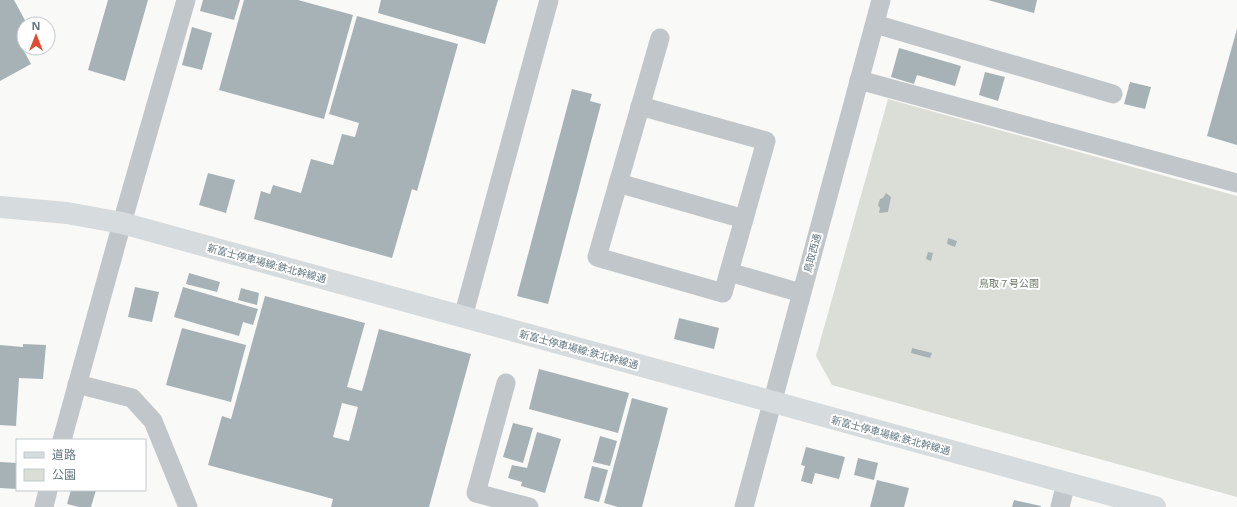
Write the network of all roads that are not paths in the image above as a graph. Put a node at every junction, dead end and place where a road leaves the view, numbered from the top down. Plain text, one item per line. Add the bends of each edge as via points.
1 (186, 0) edge
2 (549, 0) edge
3 (881, 0) edge
4 (875, 24) junction
5 (660, 38) dead end
6 (859, 80) junction
7 (1113, 94) dead end
8 (640, 106) junction
9 (618, 183) junction
10 (1237, 183) edge
11 (0, 207) edge
12 (744, 219) junction
13 (122, 223) junction
14 (728, 272) junction
15 (801, 293) junction
16 (463, 317) junction
17 (506, 383) dead end
18 (77, 384) junction
19 (772, 402) junction
20 (62, 439) edge
21 (1066, 483) junction
22 (48, 491) edge
23 (474, 500) edge
24 (44, 507) edge
25 (188, 507) edge
26 (529, 507) edge
27 (744, 507) edge
28 (1060, 507) edge
29 (1155, 507) edge

1 - 13 street
2 - 16 street
3 - 4 street, 鳥取西通
4 - 6 street, 鳥取西通
4 - 7 street
5 - 8 street
6 - 10 street
6 - 15 street, 鳥取西通
8 - 9 street
8 - 12 street via 766,141
9 - 12 street
9 - 14 street via 597,257 722,293
11 - 13 main road, 新富士停車場線:鉄北幹線通 via 67,213
12 - 14 street
13 - 16 main road, 新富士停車場線:鉄北幹線通
13 - 18 street
14 - 15 street
15 - 19 street, 鳥取西通
16 - 19 main road, 新富士停車場線:鉄北幹線通
17 - 23 street
18 - 20 street
18 - 25 street via 132,398 153,422
19 - 21 main road, 新富士停車場線:鉄北幹線通
19 - 27 street, 鳥取西通
21 - 28 street
21 - 29 main road, 新富士停車場線:鉄北幹線通
22 - 24 street
23 - 26 street

